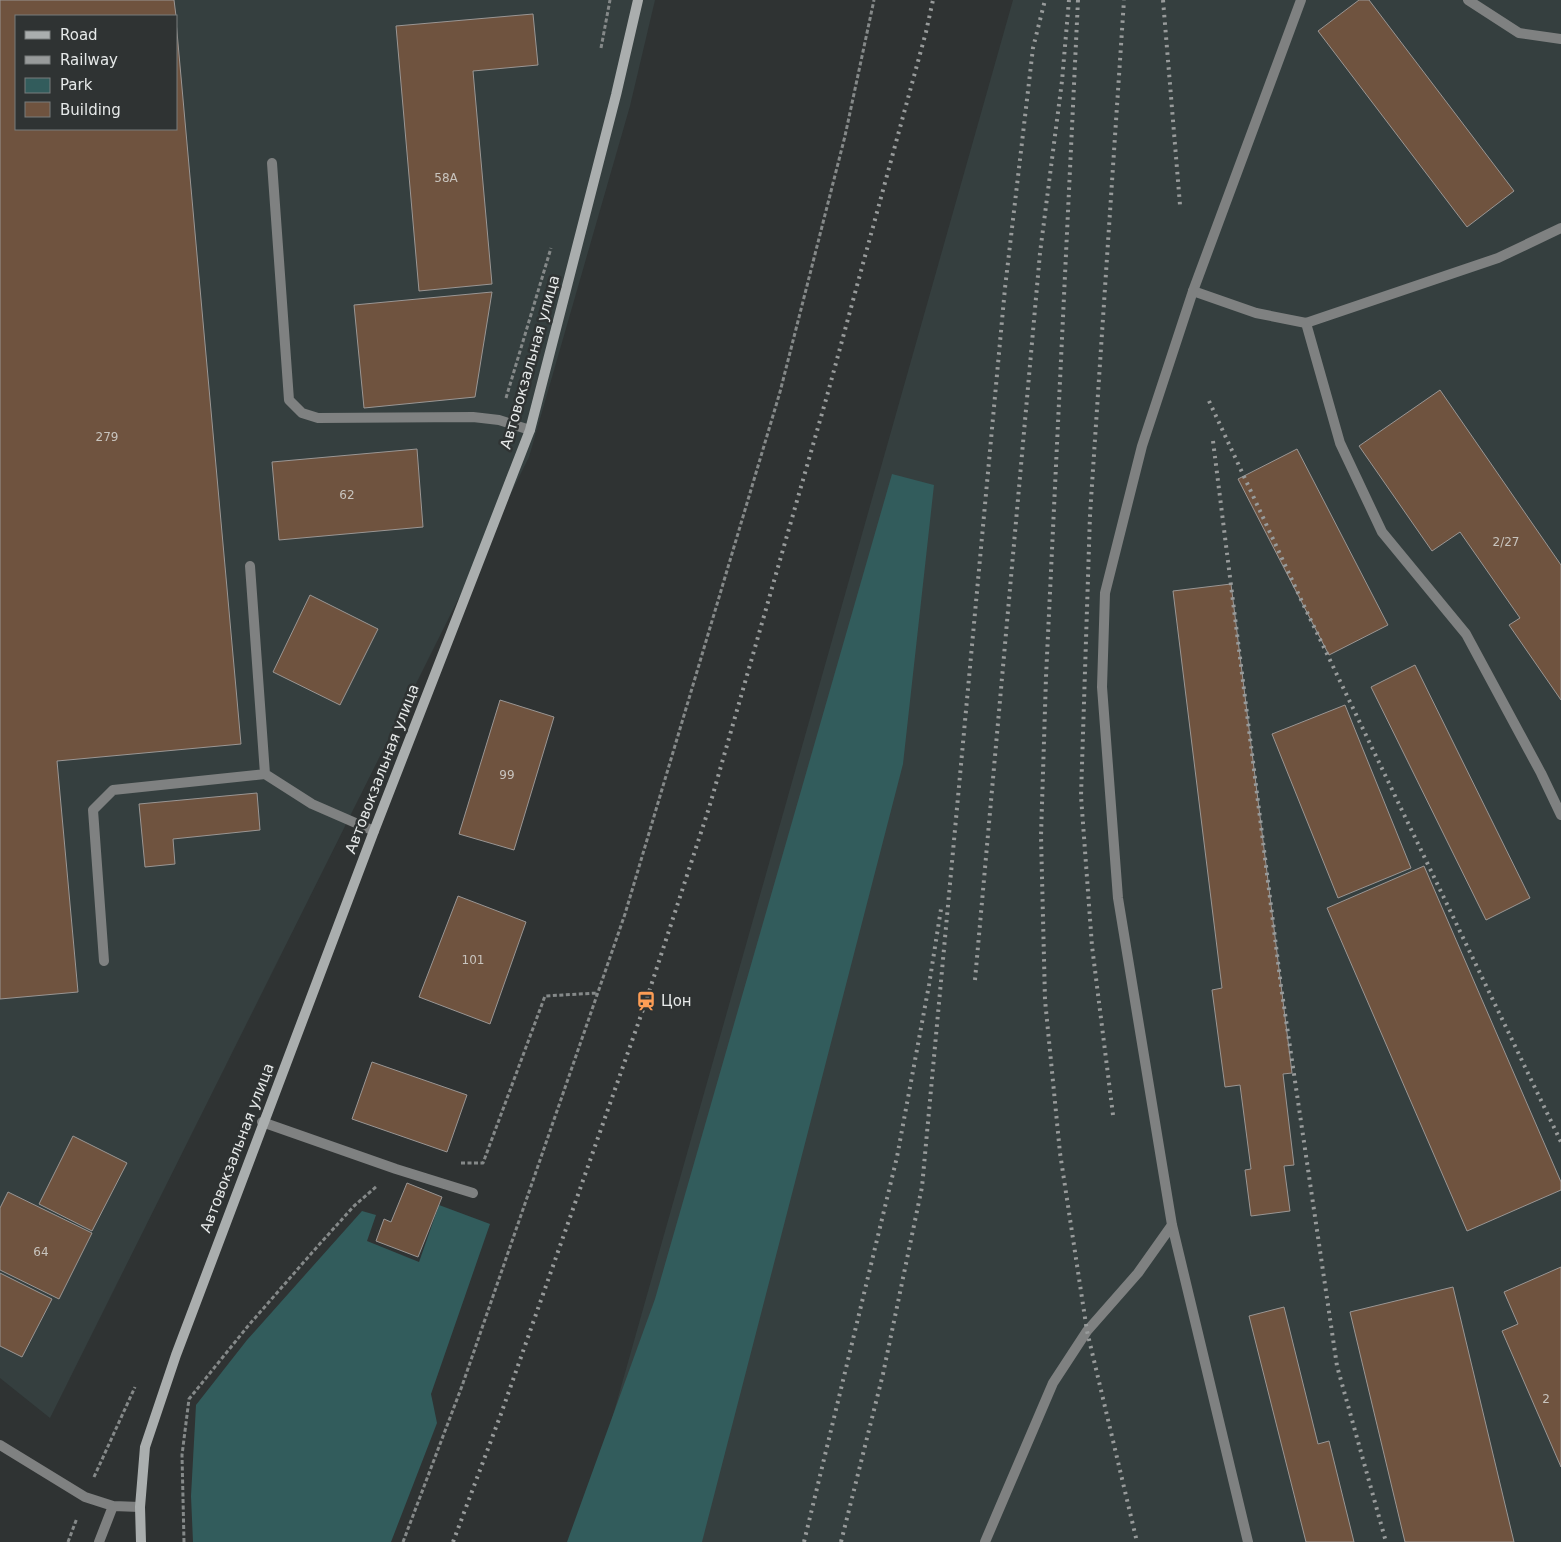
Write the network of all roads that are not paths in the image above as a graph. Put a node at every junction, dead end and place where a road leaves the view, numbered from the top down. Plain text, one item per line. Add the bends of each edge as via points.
1 (638, 0) edge
2 (1301, 0) edge
3 (1468, 0) edge
4 (1561, 39) edge
5 (272, 163) dead end
6 (1561, 228) edge
7 (1193, 292) junction
8 (1306, 323) junction
9 (530, 430) junction
10 (250, 566) dead end
11 (264, 774) junction
12 (1561, 815) edge
13 (374, 831) junction
14 (104, 960) dead end
15 (262, 1122) junction
16 (473, 1193) dead end
17 (1172, 1225) junction
18 (0, 1445) edge
19 (113, 1506) junction
20 (140, 1507) junction
21 (99, 1542) edge
22 (141, 1542) edge
23 (985, 1542) edge
24 (1248, 1542) edge

1 - 9 street, Автовокзальная улица
2 - 7 street
3 - 4 street via 1519,33
5 - 9 street via 290,400 302,413 318,418 473,417 499,420
6 - 8 street via 1498,258
7 - 8 street via 1256,313
7 - 17 street via 1142,446 1105,593 1102,687 1118,898
8 - 12 street via 1340,443 1382,532 1466,634
9 - 13 street, Автовокзальная улица
10 - 11 street
11 - 13 street via 312,804
11 - 14 street via 113,790 93,810
13 - 15 street, Автовокзальная улица
15 - 16 street
15 - 20 street, Автовокзальная улица via 145,1447
17 - 23 street via 1138,1273 1088,1331 1053,1383
17 - 24 street
18 - 19 street via 85,1497
19 - 20 street
19 - 21 street
20 - 22 street, Автовокзальная улица

